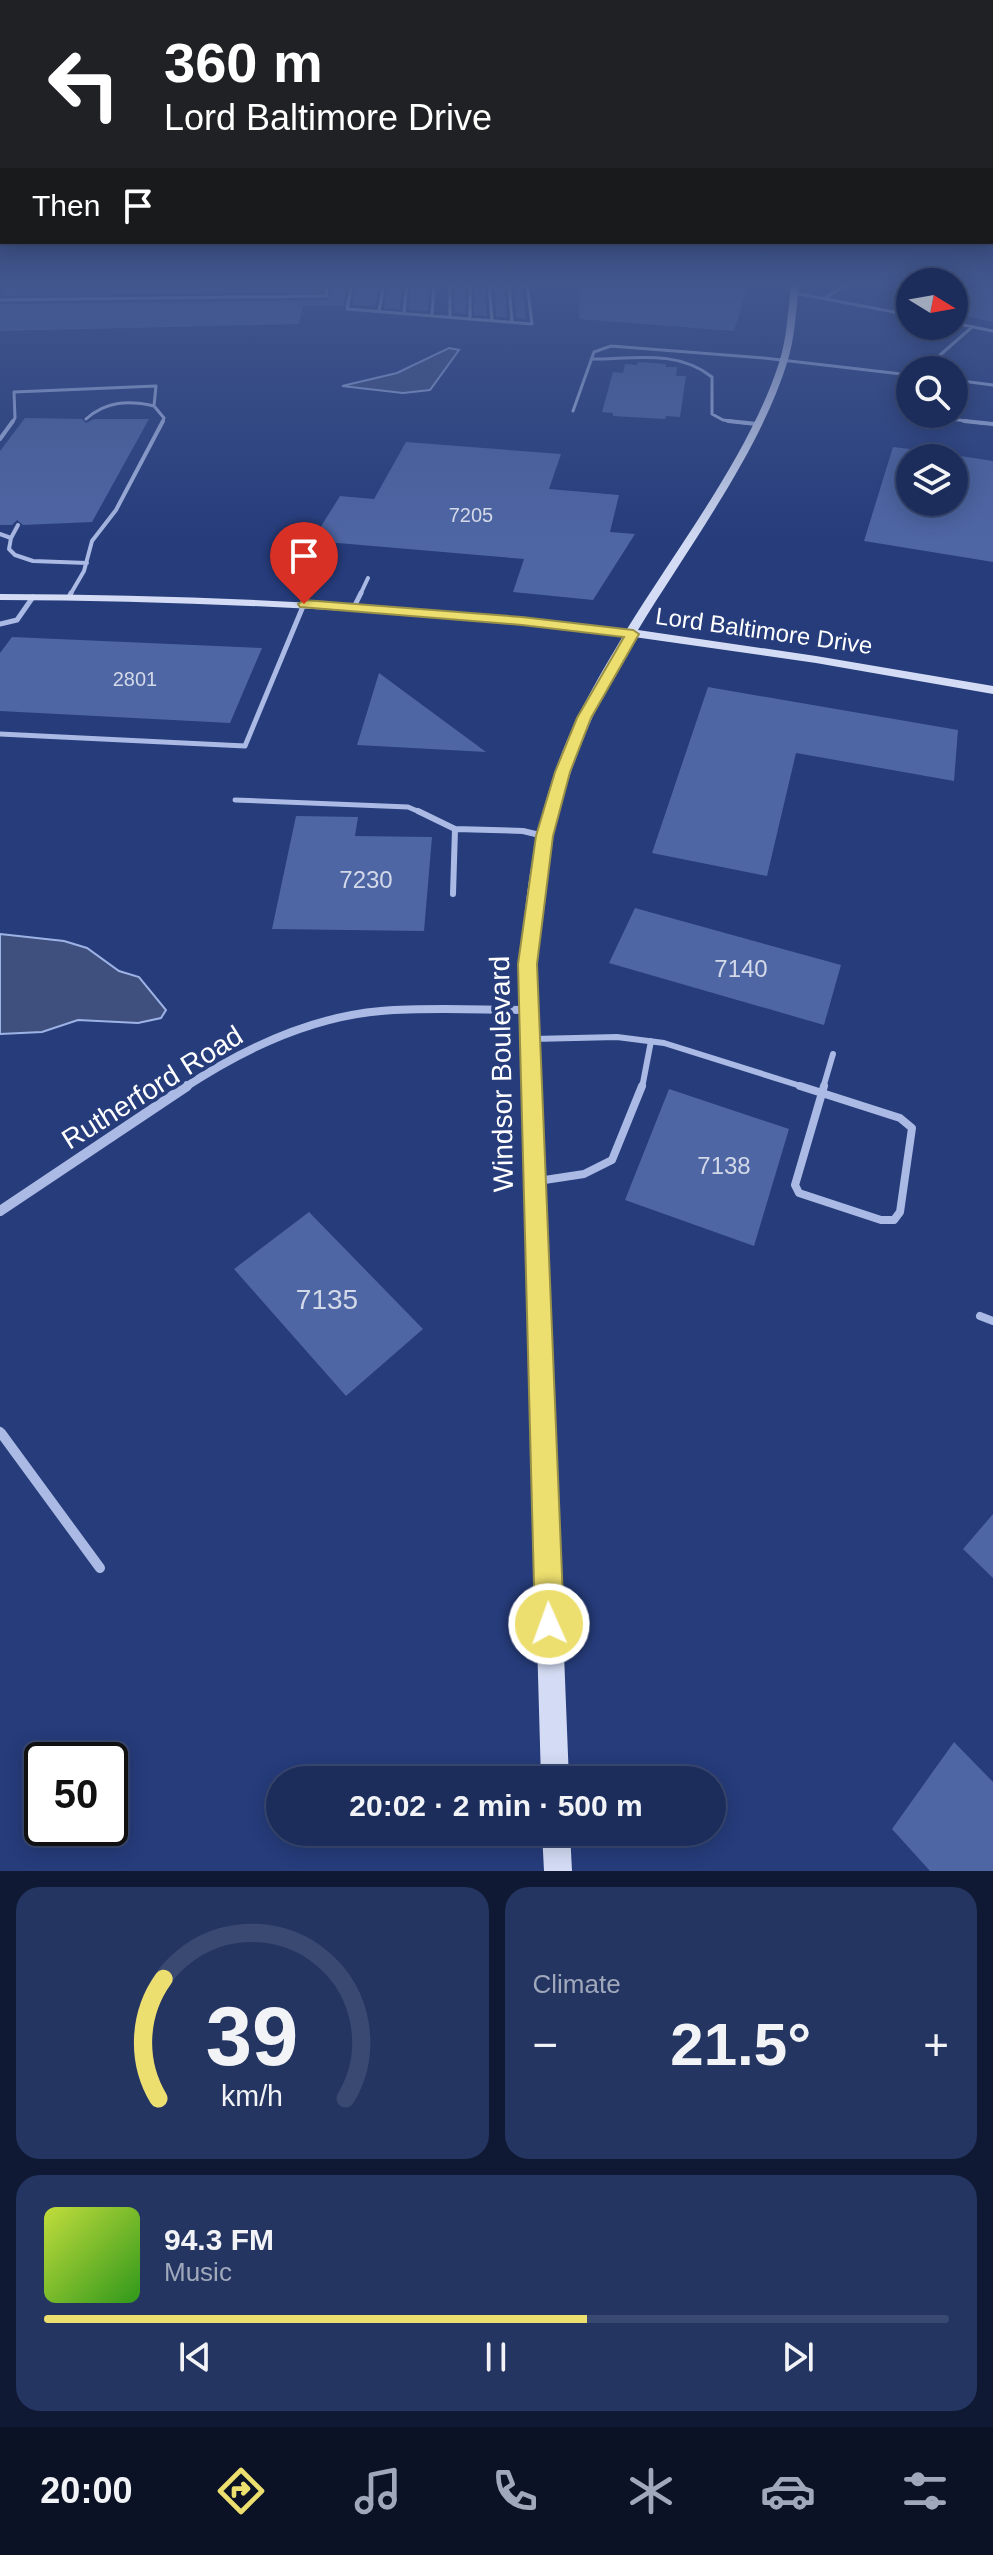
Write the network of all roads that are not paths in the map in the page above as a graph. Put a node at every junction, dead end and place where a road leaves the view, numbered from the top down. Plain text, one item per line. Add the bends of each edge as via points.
1 (587, 371) edge
2 (702, 371) edge
3 (779, 371) edge
4 (968, 382) edge
5 (993, 385) edge
6 (154, 406) junction
7 (573, 411) dead end
8 (86, 419) dead end
9 (968, 421) edge
10 (757, 424) junction
11 (993, 424) edge
12 (0, 439) edge
13 (18, 525) dead end
14 (0, 534) edge
15 (11, 538) junction
16 (87, 563) junction
17 (368, 578) dead end
18 (0, 597) edge
19 (33, 597) junction
20 (69, 597) junction
21 (304, 604) junction
22 (354, 607) junction
23 (0, 624) edge
24 (633, 634) junction
25 (993, 690) edge
26 (0, 734) edge
27 (235, 800) dead end
28 (455, 829) junction
29 (544, 836) junction
30 (453, 894) dead end
31 (528, 1010) junction
32 (530, 1039) junction
33 (651, 1041) junction
34 (833, 1054) dead end
35 (821, 1092) junction
36 (534, 1182) junction
37 (0, 1211) edge
38 (980, 1316) dead end
39 (993, 1321) edge
40 (0, 1431) edge
41 (100, 1568) dead end
42 (555, 1766) edge
43 (557, 1846) edge
44 (558, 1871) edge

1 - 7 lane
2 - 10 lane via 712,377 712,414
3 - 10 main road, Windsor Boulevard
4 - 5 lane
6 - 8 lane via 118,403
6 - 12 lane via 156,386 14,392 15,418
6 - 16 lane via 164,418 116,510 92,541
9 - 11 lane
10 - 24 main road, Windsor Boulevard
13 - 15 lane
14 - 15 lane
15 - 16 lane via 9,549 24,559
16 - 20 lane
17 - 22 lane
18 - 19 main road, Lord Baltimore Drive
19 - 20 main road, Lord Baltimore Drive
19 - 23 lane via 17,620
20 - 21 main road, Lord Baltimore Drive
21 - 22 main road, Lord Baltimore Drive
21 - 26 lane via 245,746
22 - 24 main road, Lord Baltimore Drive
24 - 25 main road, Lord Baltimore Drive
24 - 29 main road, Windsor Boulevard via 584,718
27 - 28 lane via 408,807
28 - 29 lane
28 - 30 lane
29 - 31 main road, Windsor Boulevard via 528,964
31 - 32 main road, Windsor Boulevard
31 - 37 street, Rutherford Road via 381,1011 296,1029 215,1068
32 - 33 lane
32 - 36 main road, Windsor Boulevard
33 - 35 lane
33 - 36 lane via 642,1089 612,1160 584,1174
34 - 35 lane
35 - 35 lane via 900,1118 912,1128 900,1212 894,1220 799,1193 795,1185
36 - 42 main road, Windsor Boulevard
38 - 39 lane
40 - 41 lane
43 - 44 main road

